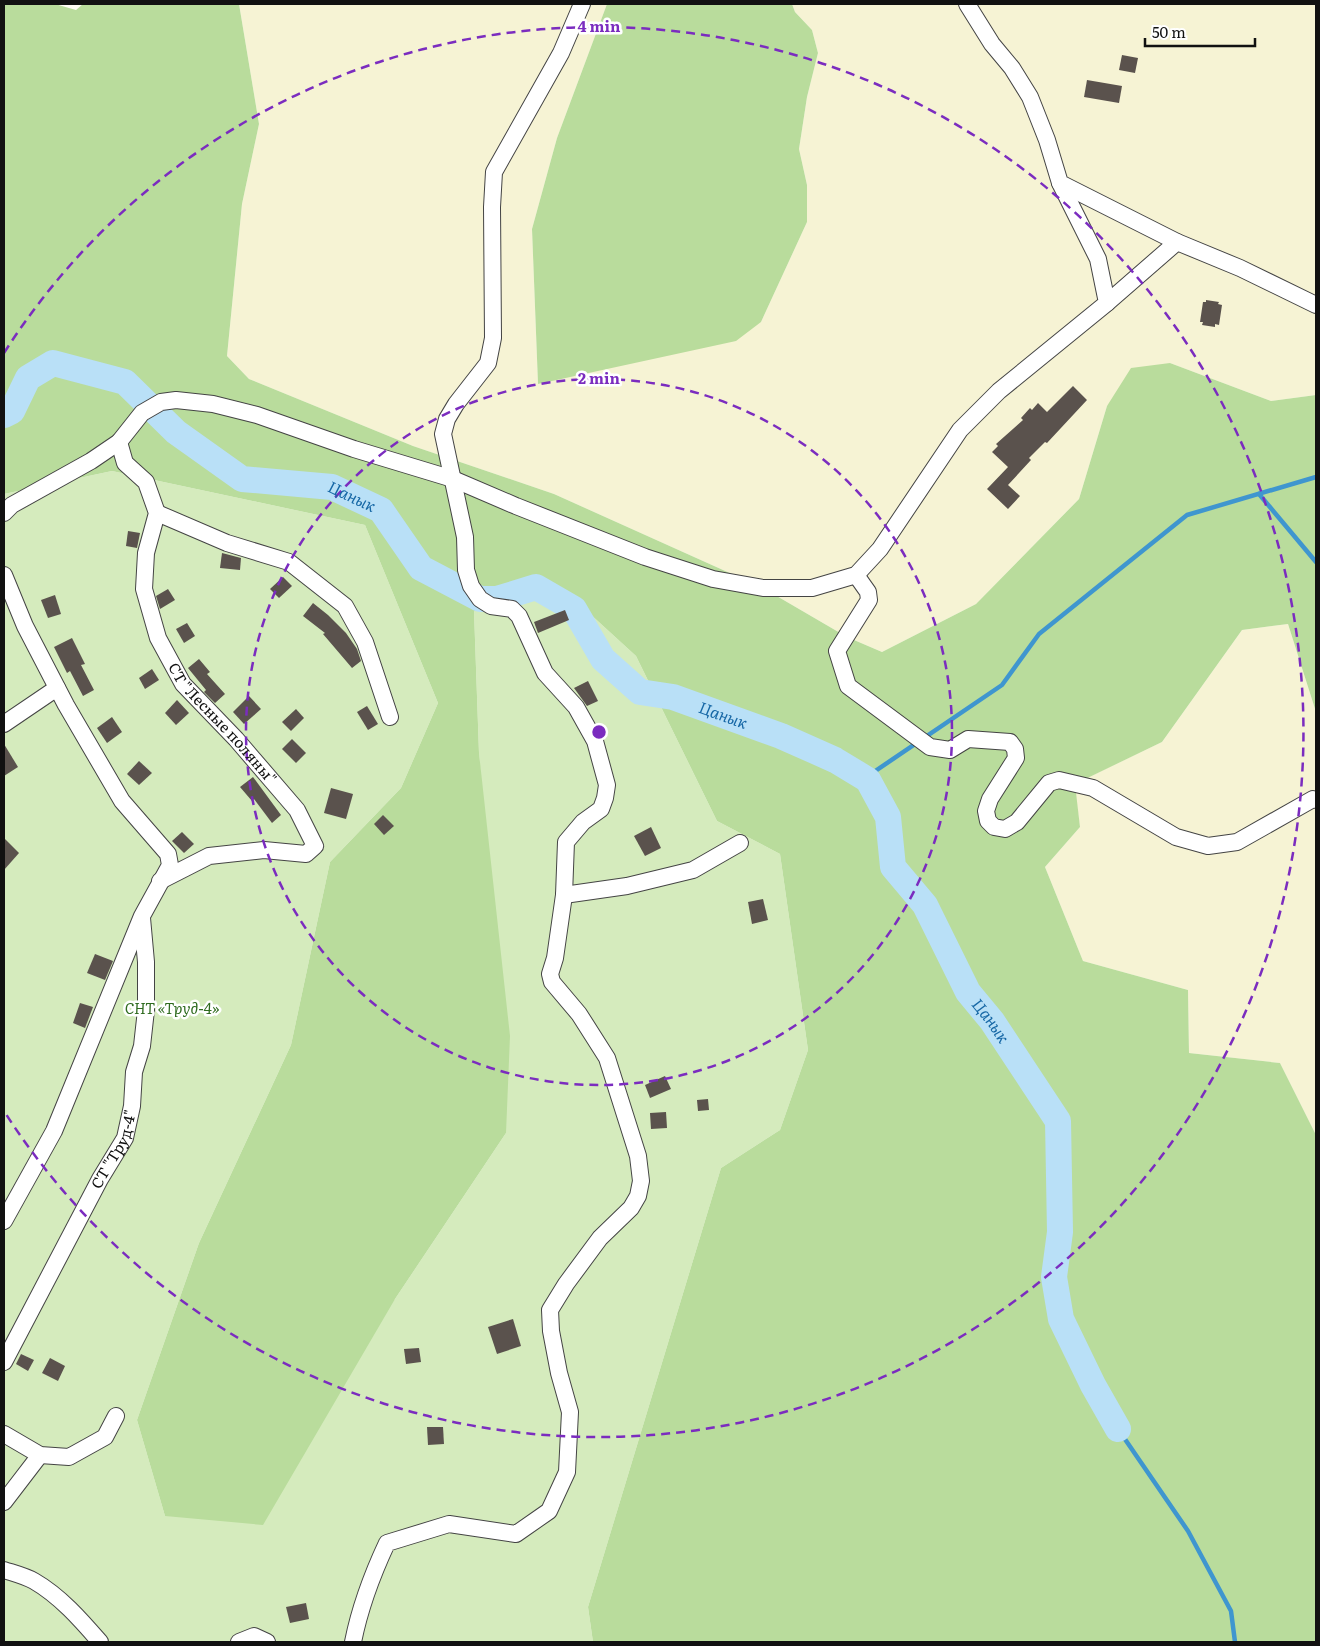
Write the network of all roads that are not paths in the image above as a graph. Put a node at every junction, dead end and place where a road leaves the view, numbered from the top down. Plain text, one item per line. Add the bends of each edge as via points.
1 (582, 4) edge
2 (967, 4) edge
3 (1060, 183) junction
4 (1177, 242) junction
5 (1107, 303) junction
6 (1316, 305) edge
7 (119, 442) junction
8 (453, 479) junction
9 (4, 512) edge
10 (157, 514) junction
11 (4, 575) edge
12 (856, 575) junction
13 (57, 688) junction
14 (390, 717) dead end
15 (4, 724) edge
16 (1316, 800) edge
17 (740, 843) dead end
18 (160, 881) junction
19 (564, 895) junction
20 (142, 916) junction
21 (4, 1221) edge
22 (4, 1362) edge
23 (116, 1416) dead end
24 (4, 1434) edge
25 (40, 1455) junction
26 (4, 1502) edge
27 (4, 1570) edge
28 (100, 1642) edge
29 (239, 1642) edge
30 (267, 1642) edge
31 (353, 1642) edge

1 - 8 street via 561,53 494,172 493,338 488,363 447,419 443,434
2 - 3 street via 1030,97
3 - 4 street
3 - 5 street via 1098,259
4 - 5 street
4 - 6 street
5 - 12 street via 999,391 960,430 880,549
7 - 8 street via 142,413 161,402 176,400 213,404 257,415
7 - 9 street
7 - 10 street via 125,463 146,482
8 - 12 street via 645,557 713,579 763,588 812,588
8 - 19 street via 471,586 480,599 492,606 512,609 519,616 545,673 576,707 595,741 607,784 601,809 583,822 566,842
10 - 14 street via 227,543 288,562 345,606 365,642
10 - 18 street, СТ "Лесные поляны" via 146,553 144,589 158,638 183,684 236,738 297,810 315,846 306,854 264,850 209,856
11 - 13 street via 25,626
12 - 16 street via 868,592 869,600 836,652 848,686 930,747 950,750 968,739 1010,742 1016,758 990,799 986,812 994,827 1005,829 1017,822 1049,783 1059,780 1093,788 1176,837 1208,846 1237,842
13 - 15 street
13 - 18 street via 122,801 168,854 170,865
17 - 19 street via 693,870 627,886
18 - 20 street
19 - 31 street via 550,974 552,982 579,1014 607,1058 638,1156 641,1181 631,1208 600,1238 550,1310 550,1331 570,1412 567,1472 548,1511 516,1534 449,1524 387,1543 374,1571
20 - 21 street via 54,1132
20 - 22 street, СТ "Труд-4" via 146,1010 126,1138 100,1179
23 - 25 street via 105,1437 69,1457
24 - 25 street
25 - 26 street
27 - 28 street via 32,1580 49,1591
29 - 30 street via 254,1636

